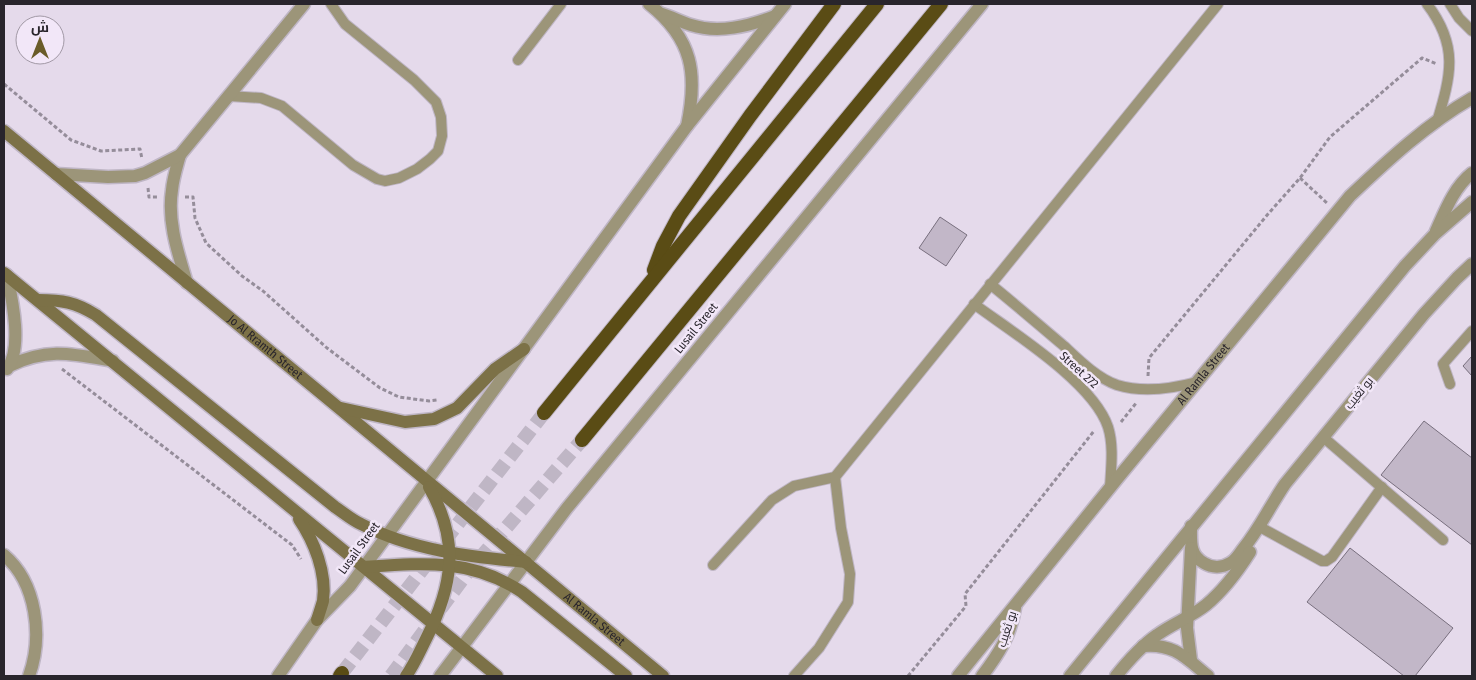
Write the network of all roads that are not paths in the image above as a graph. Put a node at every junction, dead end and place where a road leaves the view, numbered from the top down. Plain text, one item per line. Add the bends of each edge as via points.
1 (304, 4) edge
2 (331, 4) edge
3 (561, 4) edge
4 (649, 4) edge
5 (784, 4) edge
6 (834, 4) edge
7 (877, 4) edge
8 (941, 4) edge
9 (982, 4) edge
10 (1218, 4) edge
11 (1426, 4) edge
12 (1450, 4) edge
13 (660, 13) junction
14 (775, 16) junction
15 (1472, 31) edge
16 (518, 60) dead end
17 (229, 96) junction
18 (1472, 98) edge
19 (1437, 122) junction
20 (688, 126) junction
21 (4, 131) edge
22 (180, 155) junction
23 (1472, 173) edge
24 (56, 174) junction
25 (1472, 202) edge
26 (1435, 234) junction
27 (1472, 264) edge
28 (5, 274) edge
29 (187, 283) junction
30 (649, 283) junction
31 (990, 284) junction
32 (38, 300) junction
33 (974, 304) junction
34 (1472, 332) edge
35 (524, 348) junction
36 (113, 361) junction
37 (6, 370) edge
38 (1197, 382) junction
39 (1450, 384) dead end
40 (337, 407) junction
41 (544, 413) tunnel mouth
42 (1324, 436) junction
43 (582, 440) tunnel mouth
44 (834, 477) junction
45 (426, 481) junction
46 (1382, 487) junction
47 (1110, 488) junction
48 (292, 508) junction
49 (1191, 526) junction
50 (1259, 529) junction
51 (387, 535) junction
52 (1443, 540) dead end
53 (1191, 545) junction
54 (449, 551) junction
55 (4, 555) edge
56 (526, 562) junction
57 (449, 565) junction
58 (713, 565) dead end
59 (364, 567) junction
60 (509, 584) junction
61 (1015, 605) junction
62 (1187, 617) junction
63 (317, 620) junction
64 (434, 624) junction
65 (461, 646) junction
66 (1143, 646) junction
67 (1191, 660) junction
68 (29, 676) edge
69 (278, 676) edge
70 (406, 676) edge
71 (440, 676) edge
72 (497, 676) edge
73 (626, 676) edge
74 (663, 676) edge
75 (794, 676) edge
76 (958, 676) edge
77 (982, 676) edge
78 (1070, 676) edge
79 (1116, 676) edge
80 (1208, 676) edge

1 - 17 street
2 - 17 lane via 345,24 436,102 442,136 438,151 430,159 399,178 377,179 353,165 282,106 261,98
3 - 16 lane
4 - 13 street
5 - 14 street, Lusail Street
6 - 30 highway via 679,216
7 - 30 highway
8 - 43 highway, Lusail Street
9 - 56 street, Lusail Street
10 - 31 lane
11 - 19 lane via 1445,36 1449,54 1448,83
12 - 15 lane
13 - 14 street via 692,26 719,29 745,26
13 - 20 street via 680,38 689,57 692,101
14 - 20 street, Lusail Street
17 - 22 street
18 - 19 street, Al Ramla Street
19 - 38 street, Al Ramla Street via 1385,162 1336,211
20 - 35 street, Lusail Street
21 - 24 main road, Jo Al Rramth Street
22 - 24 street via 135,176
22 - 29 street via 170,205 177,250
23 - 26 street via 1452,198
24 - 29 main road, Jo Al Rramth Street
25 - 26 street
26 - 49 street
27 - 42 street, بو ثغيب via 1424,314
28 - 32 main road
28 - 37 street via 14,325 14,347
29 - 40 main road, Jo Al Rramth Street
30 - 41 highway
31 - 33 lane
31 - 38 lane, Street 272 via 1089,368 1114,384 1147,389
32 - 36 main road
32 - 51 main road via 66,301 96,315 336,507 359,523
33 - 44 lane
33 - 47 lane, Street 272 via 1076,381 1096,403 1110,436
34 - 39 lane via 1443,364
35 - 40 main road via 495,369 457,408 434,419 404,422
35 - 45 street, Lusail Street
36 - 37 street via 72,354 42,354
36 - 48 main road
38 - 47 street, Al Ramla Street
40 - 45 main road, Jo Al Rramth Street
42 - 46 lane
42 - 50 street, بو ثغيب via 1275,498
44 - 58 lane via 794,486 772,500
44 - 75 lane via 850,574 848,602 819,648
45 - 51 street, Lusail Street
45 - 54 main road via 442,515
45 - 56 main road, Jo Al Rramth Street
46 - 50 lane via 1326,561
46 - 52 lane
47 - 61 street, Al Ramla Street
48 - 59 main road
48 - 63 main road via 316,551 322,575 323,600
49 - 53 street
49 - 78 street
50 - 53 street, بو ثغيب via 1234,560 1223,566 1203,562
50 - 62 street, بو ثغيب via 1250,551 1226,585
51 - 54 main road
51 - 59 street, Lusail Street
53 - 62 street
54 - 56 main road
54 - 57 main road
55 - 68 street via 19,573 32,601 35,649
56 - 60 street, Lusail Street
56 - 74 main road, Al Ramla Street
57 - 59 main road via 414,563
57 - 60 main road via 471,568
57 - 64 main road via 445,596
59 - 63 street, Lusail Street
59 - 64 main road
60 - 65 street, Lusail Street
60 - 73 main road
61 - 76 street, Al Ramla Street
61 - 77 street, بو ثغيب via 1000,652
62 - 66 street, بو ثغيب
62 - 67 street
63 - 69 street, Lusail Street
64 - 65 main road
64 - 70 main road
65 - 71 street, Lusail Street
65 - 72 main road
66 - 67 street via 1168,647
66 - 79 street, بو ثغيب
67 - 80 street

